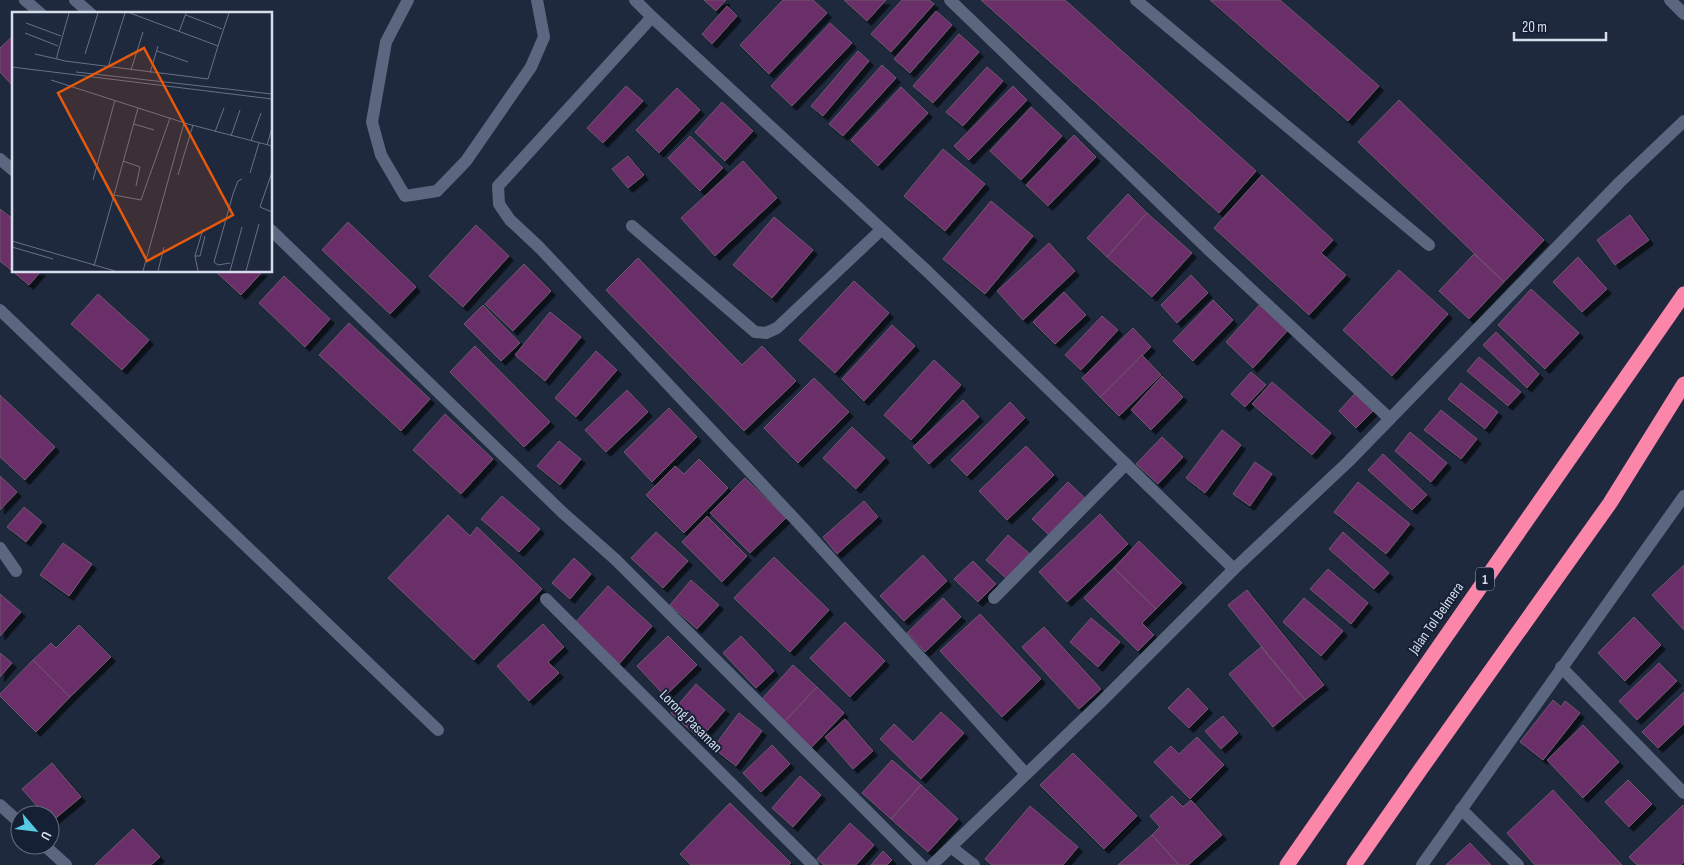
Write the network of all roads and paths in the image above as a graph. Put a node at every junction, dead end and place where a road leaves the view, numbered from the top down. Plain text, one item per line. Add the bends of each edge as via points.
1 (25, 0) edge
2 (75, 0) edge
3 (408, 0) edge
4 (537, 0) edge
5 (635, 0) edge
6 (950, 0) edge
7 (1136, 0) edge
8 (1670, 0) edge
9 (39, 12) edge
10 (90, 12) edge
11 (1684, 14) edge
12 (652, 17) junction
13 (1684, 121) edge
14 (0, 159) edge
15 (12, 169) edge
16 (632, 226) dead end
17 (882, 230) junction
18 (272, 231) edge
19 (1429, 245) dead end
20 (1684, 294) edge
21 (0, 310) edge
22 (1684, 384) edge
23 (1390, 419) junction
24 (1126, 464) junction
25 (1683, 500) edge
26 (0, 548) edge
27 (1234, 569) junction
28 (16, 571) dead end
29 (994, 598) dead end
30 (546, 599) dead end
31 (1561, 667) junction
32 (438, 730) dead end
33 (1026, 774) junction
34 (1684, 793) edge
35 (0, 805) edge
36 (1461, 809) junction
37 (10, 814) edge
38 (951, 847) junction
39 (55, 855) edge
40 (66, 865) edge
41 (813, 865) edge
42 (921, 865) edge
43 (932, 865) edge
44 (974, 865) edge
45 (1287, 865) edge
46 (1354, 865) edge
47 (1422, 865) edge
48 (1518, 865) edge

1 - 9 street
2 - 10 street
3 - 4 street via 386,42 372,122 381,155 405,196 437,191 466,161 531,67 544,37
5 - 12 street
6 - 23 street via 1211,252
7 - 19 street
8 - 11 street
12 - 17 street
12 - 33 street via 498,186 499,204 510,220 805,530
13 - 23 street via 1620,182
14 - 15 street
16 - 17 street via 755,332 766,333 776,328
17 - 24 street
18 - 42 street via 562,512 616,560
20 - 45 highway, Jalan Tol Belmera / 1
21 - 32 street
22 - 46 highway via 1610,503
23 - 27 street
24 - 27 street
24 - 29 street
25 - 31 street
26 - 28 street
27 - 33 street
30 - 41 street, Lorong Pasaman
31 - 34 street
31 - 36 street
33 - 38 street
35 - 37 street
36 - 47 street
36 - 48 street
38 - 43 street
38 - 44 street
39 - 40 street

